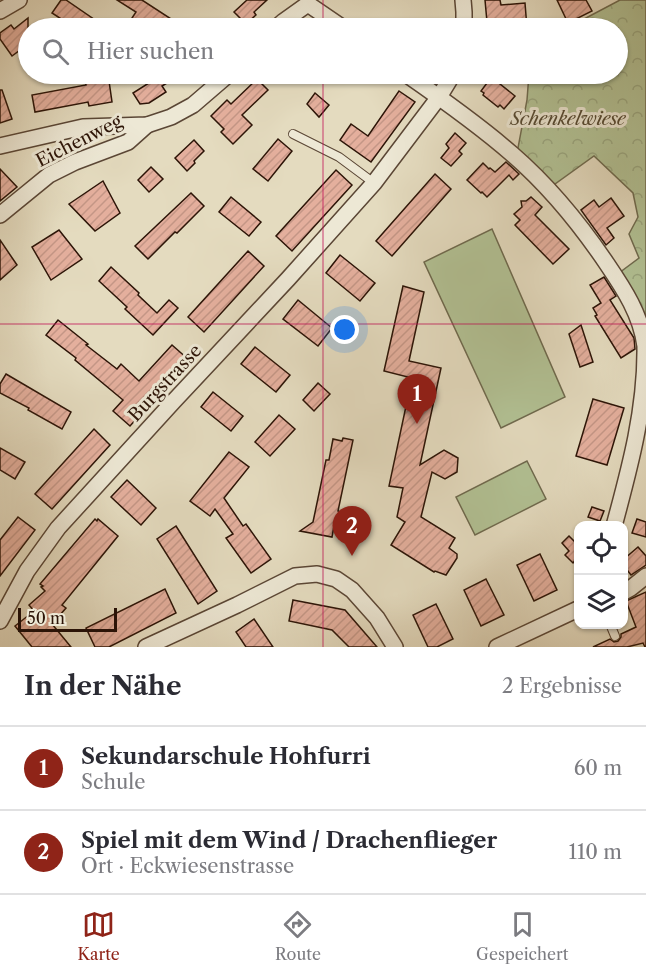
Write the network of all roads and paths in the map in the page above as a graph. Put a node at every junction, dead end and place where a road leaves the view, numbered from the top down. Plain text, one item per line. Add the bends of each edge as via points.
1 (19, 0) edge
2 (462, 0) edge
3 (309, 2) edge
4 (0, 11) edge
5 (288, 18) edge
6 (330, 18) edge
7 (464, 18) edge
8 (217, 84) edge
9 (420, 84) edge
10 (447, 84) edge
11 (439, 97) junction
12 (147, 125) junction
13 (293, 134) dead end
14 (0, 146) edge
15 (374, 183) junction
16 (0, 215) edge
17 (615, 521) edge
18 (646, 576) edge
19 (628, 590) edge
20 (574, 611) edge
21 (0, 621) edge
22 (612, 629) edge
23 (615, 636) dead end
24 (146, 647) edge
25 (395, 647) edge
26 (496, 647) edge

1 - 4 street
2 - 7 street
3 - 5 street
3 - 6 street
8 - 12 street via 193,105
9 - 11 street
10 - 11 street, Burgstrasse
11 - 15 street, Burgstrasse
11 - 17 street via 512,154 561,203 631,302 645,345 646,371 642,421
12 - 14 street via 83,127
12 - 16 street, Eichenweg via 128,142 49,175
13 - 15 lane via 339,157
15 - 21 street, Burgstrasse via 58,528 27,571
18 - 19 street
20 - 26 street
22 - 23 lane
24 - 25 street via 295,576 317,574 336,579 352,590 377,618

